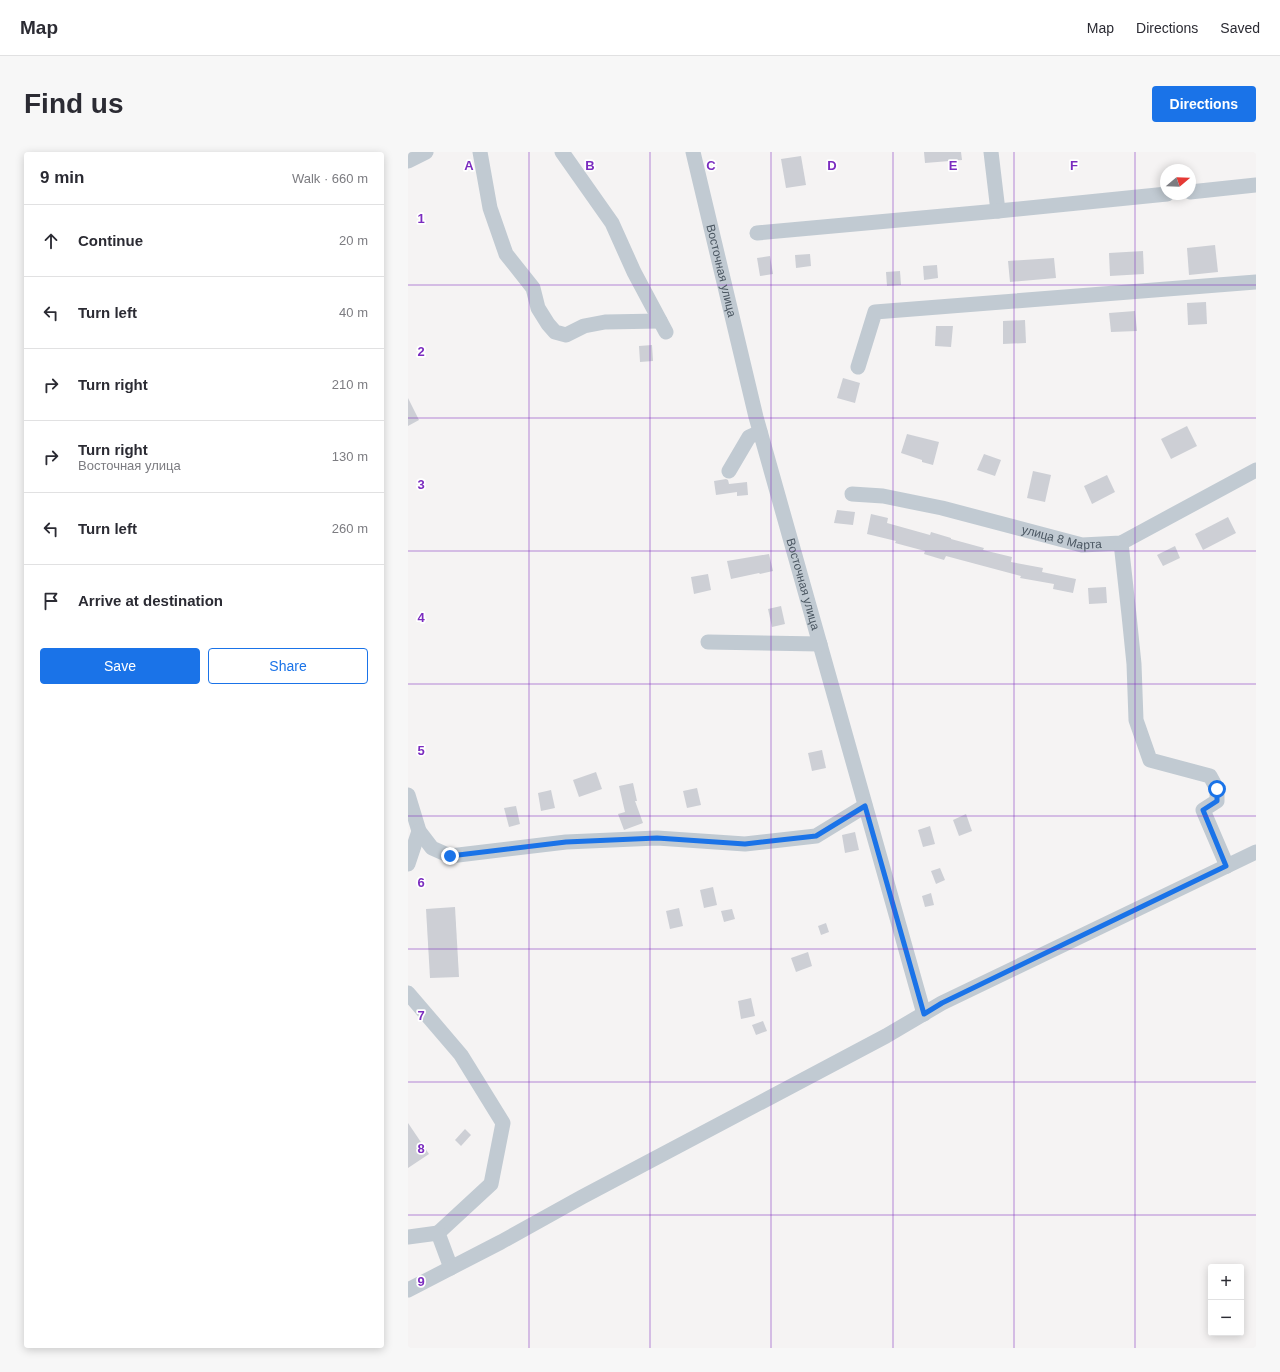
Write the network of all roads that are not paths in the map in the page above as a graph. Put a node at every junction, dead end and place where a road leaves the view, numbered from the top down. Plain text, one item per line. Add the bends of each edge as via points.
1 (426, 152) edge
2 (480, 152) edge
3 (562, 152) edge
4 (693, 152) edge
5 (991, 152) edge
6 (408, 161) edge
7 (1256, 185) edge
8 (1196, 191) edge
9 (1160, 195) edge
10 (998, 211) junction
11 (757, 233) dead end
12 (1256, 282) edge
13 (858, 367) dead end
14 (760, 432) junction
15 (1256, 470) edge
16 (729, 471) dead end
17 (852, 494) dead end
18 (1121, 543) junction
19 (708, 642) dead end
20 (820, 644) junction
21 (408, 796) edge
22 (865, 806) junction
23 (419, 831) junction
24 (1256, 852) edge
25 (408, 864) edge
26 (1226, 866) junction
27 (408, 993) edge
28 (924, 1014) junction
29 (438, 1233) junction
30 (408, 1237) edge
31 (451, 1268) junction
32 (408, 1290) edge

1 - 6 street
2 - 3 street via 490,208 506,254 533,288 538,308 555,332 566,335 584,326 605,322 663,326 634,272 612,223
4 - 14 street, Восточная улица
5 - 10 street
7 - 8 street
9 - 10 street
10 - 11 street
12 - 13 street via 875,312
14 - 16 street via 749,437
14 - 20 street, Восточная улица
15 - 18 street, улица 8 Марта
17 - 18 street, улица 8 Марта via 883,496 942,508 1082,546
18 - 26 street via 1131,636 1136,720 1150,760 1210,776 1217,789 1217,801 1203,810
19 - 20 street
20 - 22 street, Восточная улица
21 - 23 street
22 - 23 street via 816,836 745,844 657,838 566,842 450,856 432,848
22 - 28 street, Восточная улица
23 - 25 street
24 - 26 street
26 - 28 street
27 - 29 street via 461,1055 503,1123 491,1184
28 - 31 street
29 - 30 street
29 - 31 street
31 - 32 street

